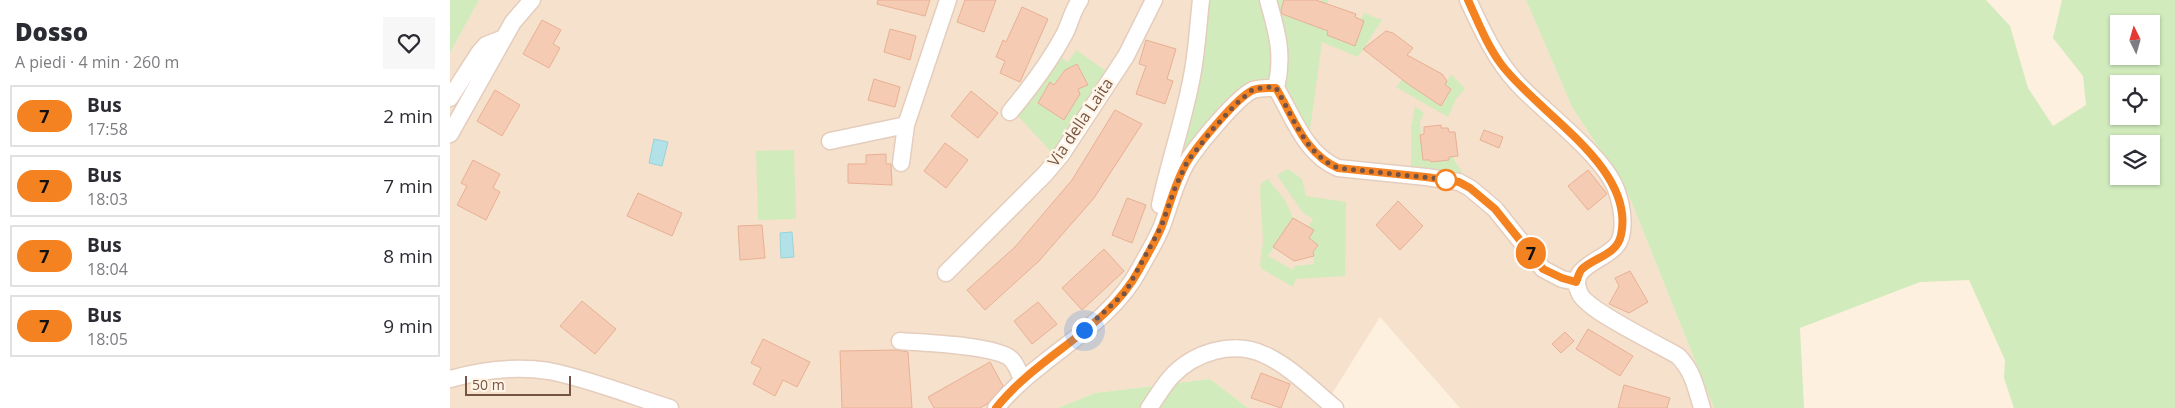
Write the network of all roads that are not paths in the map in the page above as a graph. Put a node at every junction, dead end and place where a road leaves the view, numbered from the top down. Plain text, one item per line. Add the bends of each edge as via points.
1 (532, 0) edge
2 (948, 0) edge
3 (1080, 0) edge
4 (1154, 0) edge
5 (1201, 0) edge
6 (1268, 0) edge
7 (1468, 0) edge
8 (504, 38) junction
9 (1276, 88) junction
10 (450, 98) edge
11 (1010, 112) dead end
12 (906, 125) junction
13 (450, 134) edge
14 (830, 140) dead end
15 (901, 163) dead end
16 (1161, 227) junction
17 (946, 273) dead end
18 (1576, 282) junction
19 (900, 341) dead end
20 (450, 379) edge
21 (1022, 380) junction
22 (670, 408) edge
23 (996, 408) edge
24 (1149, 408) edge
25 (1335, 408) edge
26 (1700, 408) edge

1 - 8 street
2 - 12 street
3 - 11 street via 1052,56
4 - 17 street, Via della Laita via 1126,56 1061,154
5 - 16 street via 1193,74 1158,211
6 - 9 street via 1280,49
7 - 18 street via 1501,64 1532,99 1594,157 1617,191 1622,222 1617,246 1581,270
8 - 10 street via 486,45
8 - 13 street
9 - 16 street via 1252,90 1212,130 1187,162
9 - 18 street via 1304,141 1328,164 1338,168 1450,180 1470,188 1495,209 1543,269
12 - 14 street
12 - 15 street
16 - 21 street via 1125,293
18 - 26 street via 1580,295 1589,306 1678,356 1687,365
19 - 21 street via 995,352 1010,358
20 - 22 street via 472,373 519,369 550,372
21 - 23 street
24 - 25 street via 1170,377 1190,360 1207,353 1244,350 1264,354 1284,366

